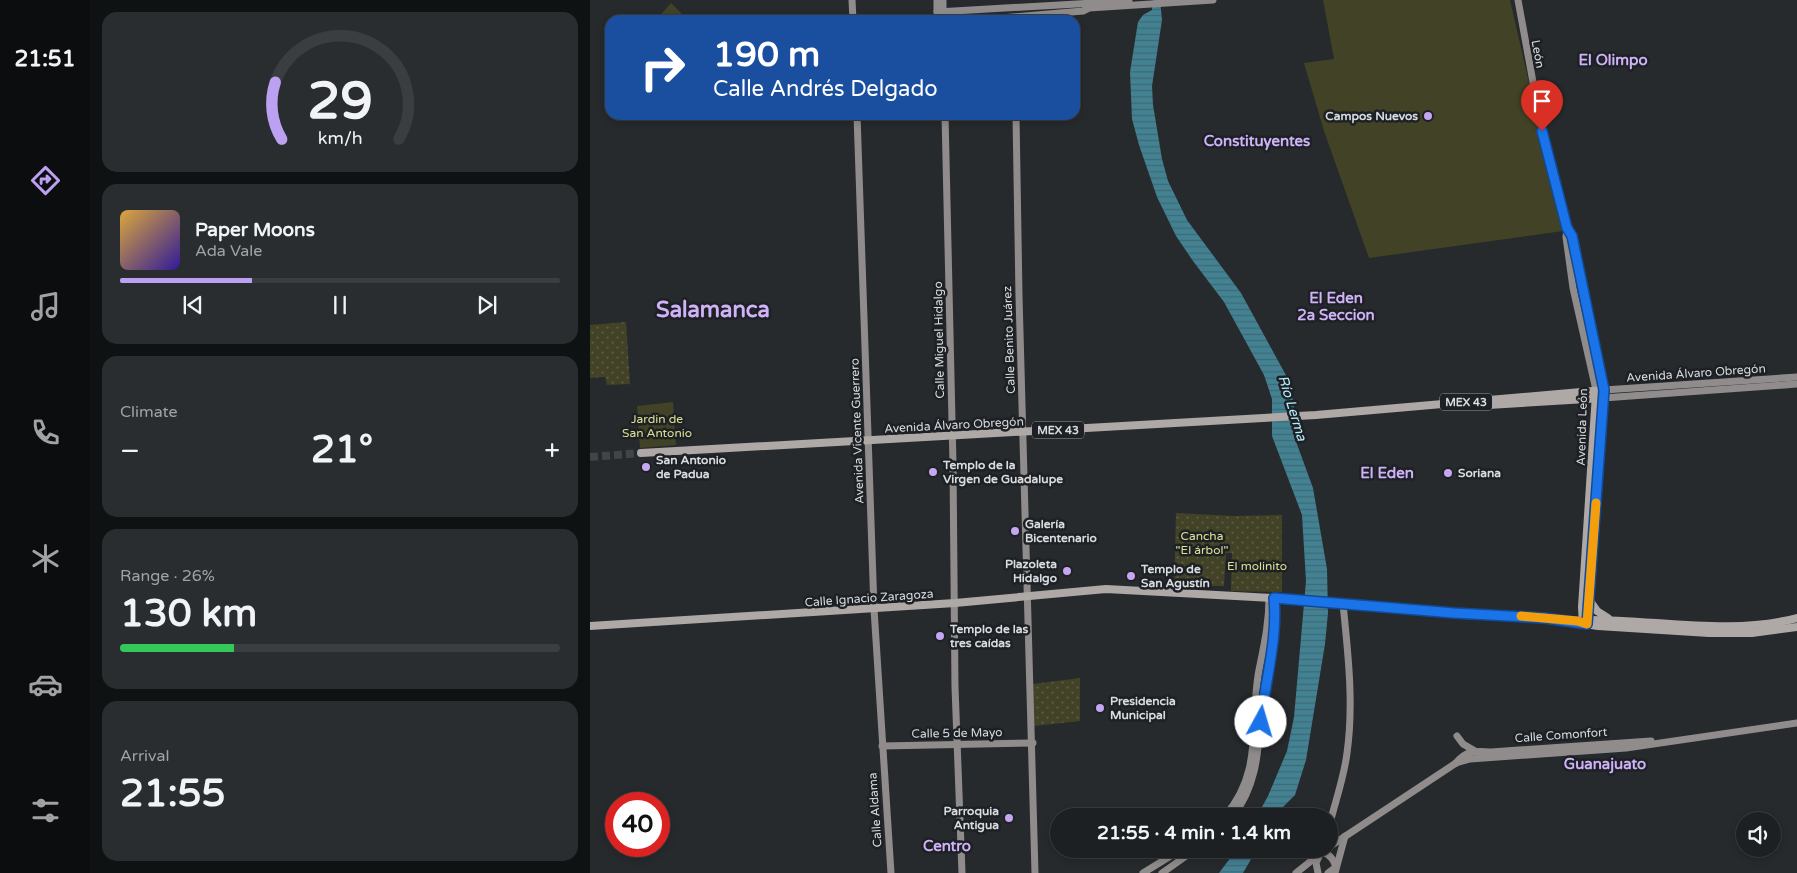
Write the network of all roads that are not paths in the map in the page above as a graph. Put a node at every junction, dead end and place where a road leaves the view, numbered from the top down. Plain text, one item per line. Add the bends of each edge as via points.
1 (852, 0) edge
2 (937, 0) edge
3 (943, 0) edge
4 (1138, 0) edge
5 (1213, 0) edge
6 (1518, 0) edge
7 (1127, 3) edge
8 (1089, 6) junction
9 (1014, 8) junction
10 (941, 12) junction
11 (853, 15) edge
12 (941, 15) edge
13 (1014, 15) edge
14 (1048, 15) edge
15 (857, 120) edge
16 (945, 120) edge
17 (1016, 120) edge
18 (1568, 232) joint
19 (1797, 377) edge
20 (1797, 384) edge
21 (1600, 394) junction
22 (1024, 432) junction
23 (951, 437) junction
24 (869, 442) junction
25 (638, 453) tunnel mouth
26 (1028, 598) junction
27 (1271, 598) junction
28 (1590, 601) junction
29 (955, 603) junction
30 (1340, 604) junction
31 (874, 609) junction
32 (1797, 618) edge
33 (1618, 620) junction
34 (1584, 622) junction
35 (590, 626) edge
36 (1797, 627) edge
37 (1797, 723) edge
38 (1457, 736) dead end
39 (1663, 742) junction
40 (1033, 743) junction
41 (957, 745) junction
42 (882, 746) junction
43 (1475, 751) junction
44 (1460, 760) junction
45 (1230, 808) edge
46 (1238, 808) edge
47 (1334, 808) edge
48 (1347, 833) junction
49 (1338, 840) edge
50 (1167, 858) edge
51 (1183, 858) edge
52 (1314, 858) edge
53 (1319, 858) edge
54 (1331, 858) edge
55 (1335, 870) edge
56 (891, 873) edge
57 (962, 873) edge
58 (1035, 873) edge
59 (1143, 873) edge
60 (1162, 873) edge
61 (1296, 873) edge
62 (1318, 873) edge
63 (1328, 873) edge

1 - 11 street
2 - 10 street
3 - 10 street
4 - 7 street
5 - 7 street
6 - 18 street, León via 1536,104
7 - 8 street
8 - 9 street
8 - 14 street via 1083,11
9 - 10 street
9 - 13 street
10 - 12 street
15 - 24 street, Avenida Vicente Guerrero
16 - 23 street, Calle Miguel Hidalgo
17 - 22 street, Calle Benito Juárez
18 - 21 street, Avenida León
19 - 21 street, Avenida Álvaro Obregón
20 - 21 street, Avenida Álvaro Obregón
21 - 22 main road, Avenida Álvaro Obregón / MEX 43 via 1356,415
21 - 28 main road, Avenida León
21 - 34 main road, Avenida León
22 - 23 main road, Avenida Álvaro Obregón / MEX 43
22 - 26 street, Calle Benito Juárez
23 - 24 main road, Avenida Álvaro Obregón / MEX 43
23 - 29 street, Calle Miguel Hidalgo
24 - 25 main road, Avenida Álvaro Obregón / MEX 43 via 711,449 696,453
24 - 31 street, Avenida Vicente Guerrero
26 - 27 main road, Calle Ignacio Zaragoza via 1106,589
26 - 29 main road, Calle Ignacio Zaragoza
26 - 40 street, Calle Benito Juárez
27 - 30 main road, Calle Ignacio Zaragoza
27 - 45 street via 1268,635 1259,670 1250,772 1246,785
27 - 46 street via 1275,635 1263,697 1258,760 1252,785
28 - 33 main road via 1600,613
28 - 34 main road, Avenida León
29 - 31 main road, Calle Ignacio Zaragoza
29 - 41 street, Calle Miguel Hidalgo
30 - 34 main road, Calle Ignacio Zaragoza
30 - 47 street via 1349,683 1349,738
31 - 35 main road, Calle Ignacio Zaragoza
31 - 42 street, Avenida Vicente Guerrero
32 - 33 main road via 1736,626
33 - 34 main road
34 - 36 main road via 1731,634
37 - 39 street, Calle Comonfort
38 - 43 street
39 - 43 street, Calle Comonfort
39 - 44 street, Calle Comonfort via 1626,748
40 - 41 street, Calle 5 de Mayo
40 - 58 street, Calle Benito Juárez
41 - 42 street, Calle 5 de Mayo
41 - 57 street, Calle Miguel Hidalgo
42 - 56 street, Calle Aldama
43 - 44 street, Calle Comonfort
44 - 48 street
48 - 49 street
48 - 55 street via 1341,843
50 - 59 street
51 - 60 street
52 - 61 street
53 - 62 street via 1316,863
54 - 55 street
55 - 63 street

